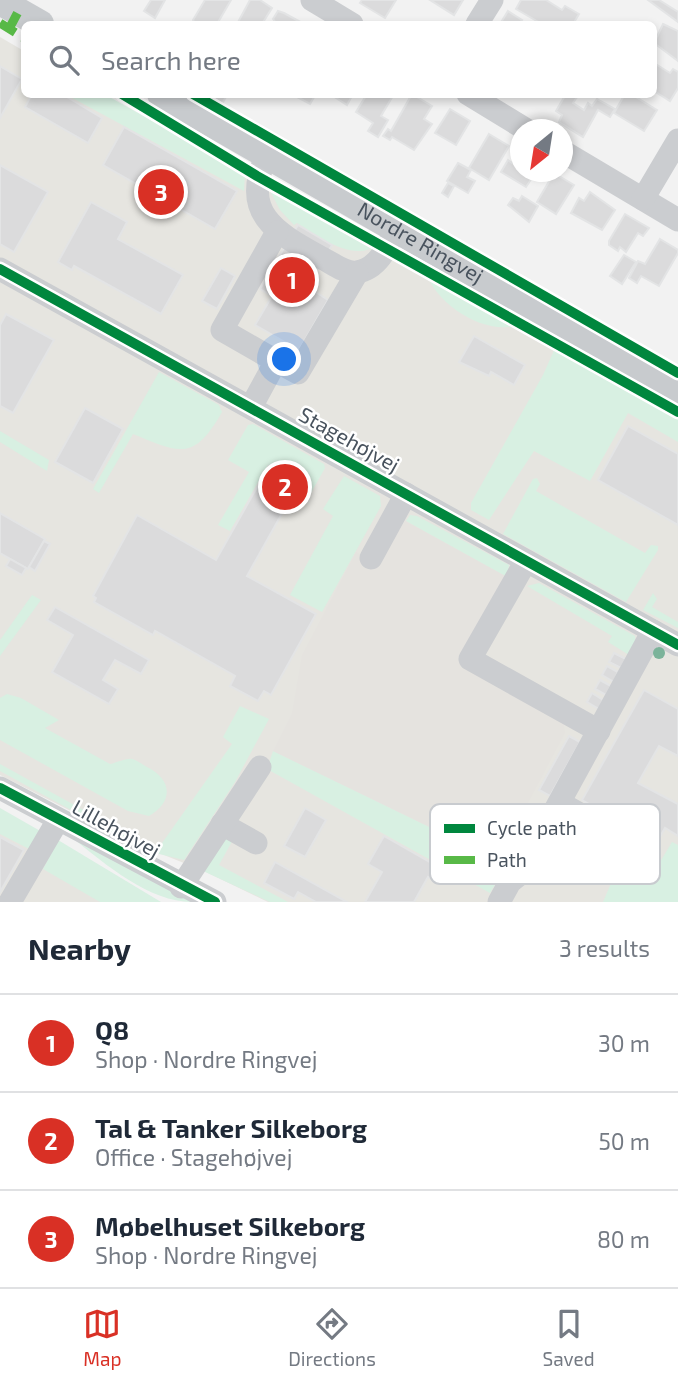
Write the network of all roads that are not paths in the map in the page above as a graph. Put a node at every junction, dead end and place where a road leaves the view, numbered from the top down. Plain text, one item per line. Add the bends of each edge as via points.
1 (312, 0) edge
2 (492, 0) edge
3 (0, 1) edge
4 (35, 21) edge
5 (347, 21) edge
6 (479, 21) edge
7 (168, 98) edge
8 (475, 98) edge
9 (510, 120) edge
10 (678, 140) edge
11 (267, 155) junction
12 (573, 158) edge
13 (643, 199) junction
14 (678, 220) edge
15 (396, 229) junction
16 (277, 232) junction
17 (1, 271) edge
18 (357, 273) junction
19 (276, 361) junction
20 (678, 391) edge
21 (251, 407) junction
22 (407, 494) junction
23 (371, 558) dead end
24 (526, 561) junction
25 (653, 631) junction
26 (678, 645) edge
27 (599, 731) junction
28 (260, 767) dead end
29 (0, 788) edge
30 (560, 803) edge
31 (58, 820) junction
32 (222, 824) junction
33 (256, 843) dead end
34 (509, 884) edge
35 (181, 887) junction
36 (10, 902) edge
37 (215, 902) edge
38 (499, 902) edge

1 - 5 street
2 - 6 street
3 - 4 main road
7 - 11 main road, Nordre Ringvej
8 - 9 street
10 - 13 street
11 - 15 main road, Nordre Ringvej
11 - 16 street via 257,176 258,202
12 - 13 street
13 - 14 street
15 - 18 street via 374,264
15 - 20 main road, Nordre Ringvej
16 - 18 street
16 - 19 street via 222,330
17 - 21 street, Stagehøjvej
18 - 19 street via 298,373
19 - 21 street
21 - 22 street, Stagehøjvej
22 - 23 street
22 - 24 street, Stagehøjvej
24 - 25 street, Stagehøjvej
24 - 27 street via 470,660
25 - 26 street, Stagehøjvej
25 - 27 street
27 - 30 street
28 - 32 street
29 - 31 street, Lillehøjvej
31 - 35 street, Lillehøjvej
31 - 36 street
32 - 33 street
32 - 35 street
34 - 38 street
35 - 37 street, Lillehøjvej

